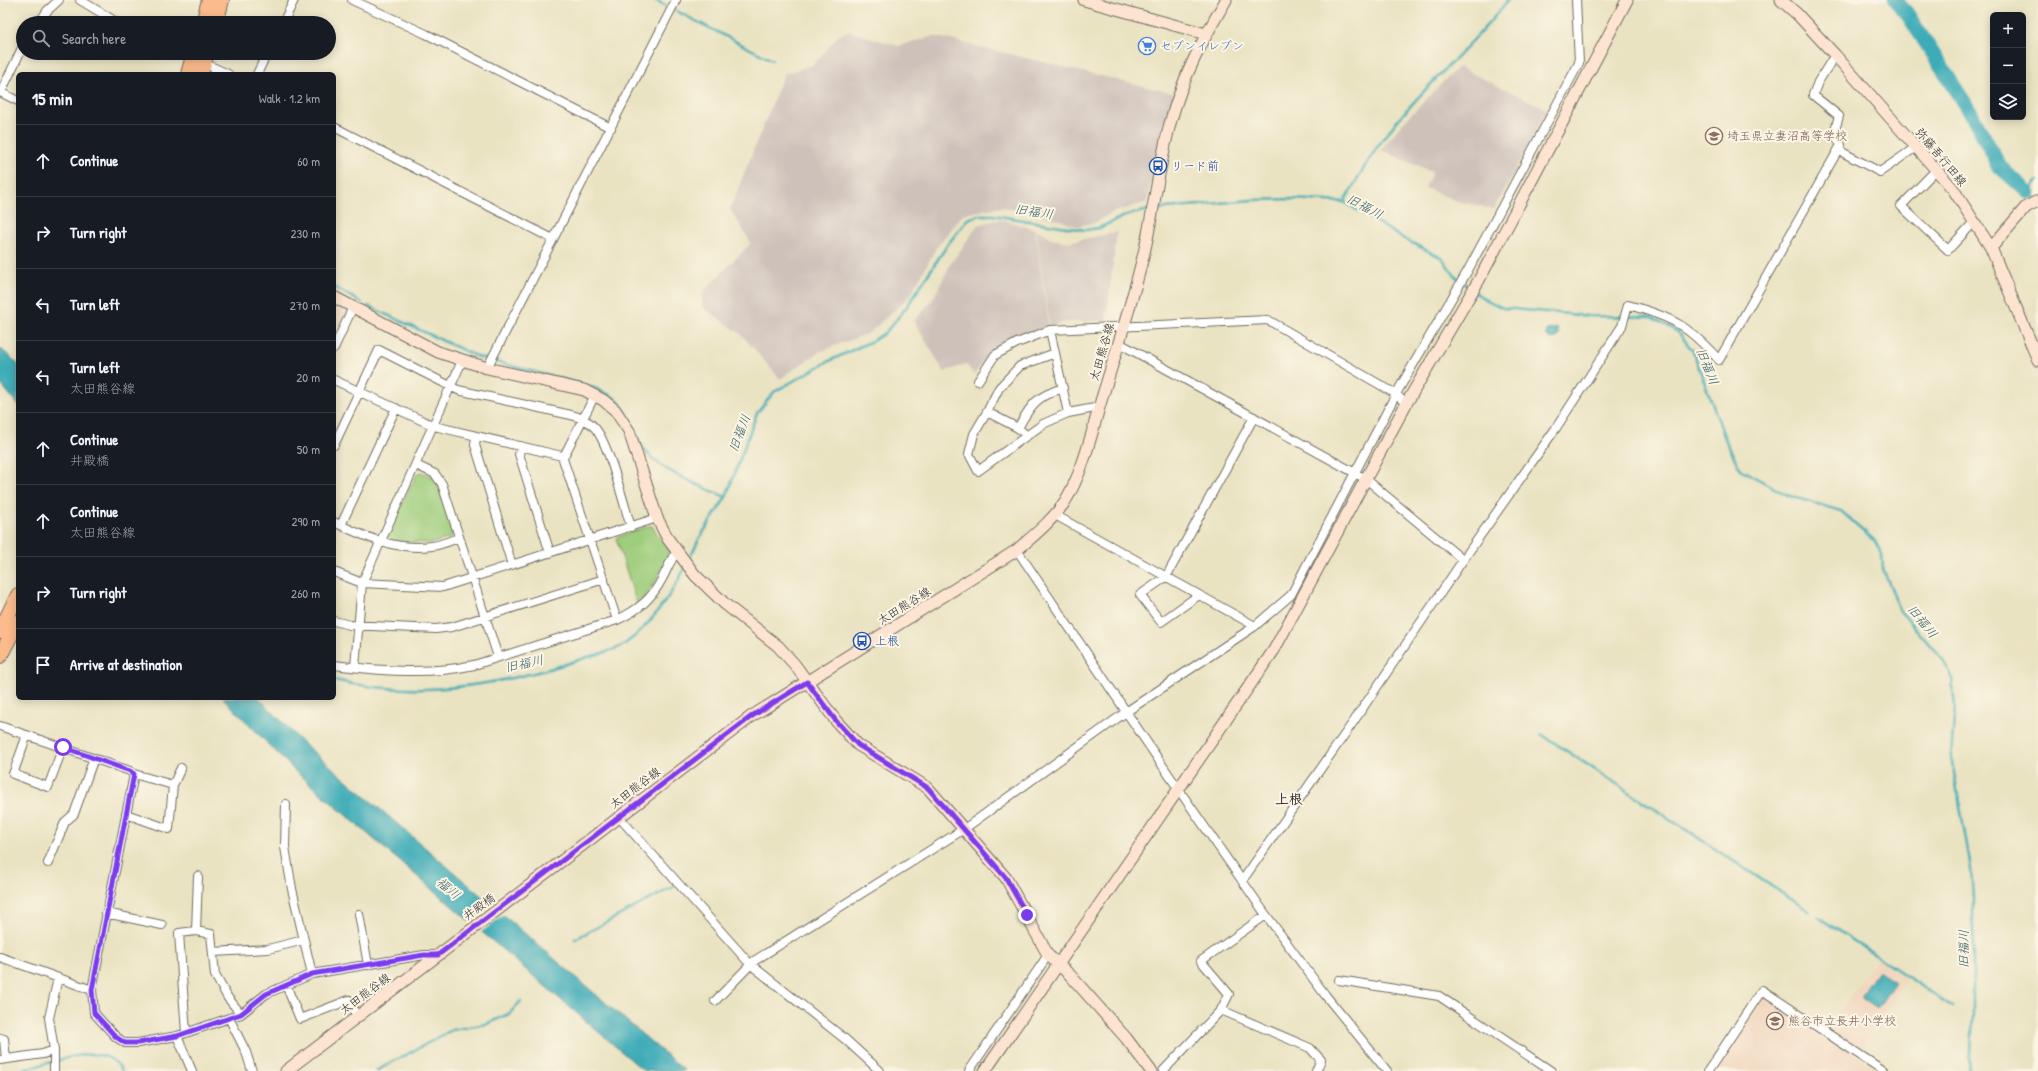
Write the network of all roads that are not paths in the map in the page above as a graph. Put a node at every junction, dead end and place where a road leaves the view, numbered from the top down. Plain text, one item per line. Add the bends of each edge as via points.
1 (58, 0) edge
2 (80, 0) edge
3 (209, 0) edge
4 (222, 0) edge
5 (294, 0) edge
6 (352, 0) edge
7 (676, 0) edge
8 (1084, 0) edge
9 (1226, 0) edge
10 (1576, 0) edge
11 (1627, 0) edge
12 (1781, 0) edge
13 (1106, 3) edge
14 (44, 16) edge
15 (106, 16) edge
16 (205, 16) edge
17 (218, 16) edge
18 (286, 16) edge
19 (1206, 34) junction
20 (1835, 55) junction
21 (16, 60) edge
22 (195, 60) edge
23 (198, 60) edge
24 (264, 60) edge
25 (189, 72) edge
26 (224, 72) edge
27 (258, 72) edge
28 (0, 92) edge
29 (16, 100) edge
30 (336, 128) edge
31 (611, 128) junction
32 (1916, 147) junction
33 (1838, 150) junction
34 (1936, 170) junction
35 (2038, 201) edge
36 (1974, 222) junction
37 (553, 239) junction
38 (1991, 248) junction
39 (336, 298) edge
40 (353, 308) junction
41 (1124, 326) junction
42 (1050, 330) junction
43 (1119, 343) junction
44 (336, 344) edge
45 (2035, 344) edge
46 (1055, 353) junction
47 (2038, 360) edge
48 (462, 361) junction
49 (487, 368) junction
50 (336, 381) edge
51 (978, 381) dead end
52 (451, 388) junction
53 (1063, 388) junction
54 (358, 391) junction
55 (1396, 394) junction
56 (595, 395) junction
57 (1406, 404) junction
58 (1100, 407) junction
59 (396, 408) junction
60 (987, 412) junction
61 (1068, 413) junction
62 (1254, 417) junction
63 (583, 419) junction
64 (434, 426) junction
65 (1018, 428) junction
66 (1027, 436) junction
67 (476, 437) junction
68 (336, 440) edge
69 (521, 446) junction
70 (563, 458) junction
71 (416, 465) junction
72 (1354, 473) junction
73 (1366, 479) junction
74 (1055, 515) junction
75 (657, 518) junction
76 (337, 524) edge
77 (631, 527) junction
78 (458, 538) junction
79 (591, 540) junction
80 (380, 542) junction
81 (1017, 550) junction
82 (550, 552) junction
83 (679, 554) junction
84 (1463, 560) junction
85 (512, 565) junction
86 (336, 573) edge
87 (1166, 577) junction
88 (471, 578) junction
89 (604, 579) junction
90 (362, 583) junction
91 (1199, 595) junction
92 (16, 598) edge
93 (484, 617) junction
94 (617, 620) junction
95 (336, 621) edge
96 (357, 625) junction
97 (16, 626) edge
98 (1255, 626) junction
99 (0, 631) edge
100 (0, 656) edge
101 (498, 657) junction
102 (336, 665) edge
103 (355, 667) junction
104 (807, 682) junction
105 (1126, 712) junction
106 (0, 726) edge
107 (27, 735) junction
108 (63, 747) junction
109 (94, 758) junction
110 (181, 768) dead end
111 (134, 774) junction
112 (172, 785) junction
113 (1179, 790) junction
114 (286, 804) dead end
115 (126, 814) junction
116 (619, 817) junction
117 (964, 829) junction
118 (48, 864) dead end
119 (198, 876) dead end
120 (1242, 881) junction
121 (514, 898) joint
122 (106, 913) junction
123 (359, 914) dead end
124 (1266, 915) junction
125 (162, 925) dead end
126 (196, 931) junction
127 (460, 938) joint
128 (304, 940) junction
129 (213, 952) junction
130 (438, 955) junction
131 (1048, 955) junction
132 (0, 957) edge
133 (1058, 963) junction
134 (750, 964) junction
135 (368, 965) junction
136 (312, 974) junction
137 (58, 978) junction
138 (1339, 980) dead end
139 (286, 985) junction
140 (92, 990) junction
141 (715, 1001) dead end
142 (1221, 1010) junction
143 (241, 1014) junction
144 (357, 1017) junction
145 (229, 1018) junction
146 (186, 1033) junction
147 (177, 1036) junction
148 (0, 1038) edge
149 (54, 1050) junction
150 (3, 1060) edge
151 (54, 1071) edge
152 (192, 1071) edge
153 (252, 1071) edge
154 (286, 1071) edge
155 (880, 1071) edge
156 (969, 1071) edge
157 (985, 1071) edge
158 (1151, 1071) edge
159 (1163, 1071) edge
160 (1316, 1071) edge
161 (1387, 1071) edge
162 (1551, 1071) edge
163 (1708, 1071) edge
164 (1884, 1071) edge

1 - 14 street
2 - 15 street
3 - 16 highway
4 - 17 highway
5 - 18 street
6 - 31 street via 426,34
7 - 31 street
8 - 13 street
9 - 19 street
10 - 55 street via 1579,63 1467,272
11 - 57 street via 1479,280
12 - 20 street, 弥藤吾行田線
13 - 19 street
19 - 41 street, 太田熊谷線 via 1181,89 1166,140 1144,253
20 - 32 street, 弥藤吾行田線
20 - 33 street via 1813,95 1839,116 1834,133 1840,145
21 - 28 street
22 - 25 highway
23 - 26 street
24 - 27 street
28 - 29 street
30 - 37 street
31 - 37 street
32 - 33 street via 1880,172
32 - 34 street, 弥藤吾行田線
33 - 84 street via 1719,360 1699,337 1675,320 1628,305 1622,326 1556,428
34 - 36 street, 弥藤吾行田線 via 1953,189
34 - 36 street via 1900,206 1948,250
35 - 38 street via 2026,208
36 - 38 street, 弥藤吾行田線
37 - 49 street
38 - 45 street, 弥藤吾行田線
39 - 40 street
40 - 44 street
40 - 48 street via 438,352
41 - 42 street
41 - 43 street, 太田熊谷線
41 - 55 street via 1268,320
42 - 46 street
42 - 51 street via 994,355
43 - 58 street, 太田熊谷線
43 - 62 street
45 - 47 street, 弥藤吾行田線
46 - 53 street
46 - 60 street via 1020,366 1000,388
48 - 49 street
48 - 52 street
49 - 56 street via 552,382
50 - 54 street
52 - 54 street via 379,350
52 - 63 street
52 - 64 street
53 - 61 street
53 - 65 street via 1048,393 1030,406
54 - 59 street
54 - 68 street
55 - 57 street
55 - 72 street
56 - 63 street
56 - 75 street via 615,410 629,431
57 - 73 street
58 - 61 street
58 - 74 street, 太田熊谷線 via 1073,486
59 - 64 street
59 - 76 street
60 - 65 street
60 - 66 street via 974,434 969,454 978,471
61 - 66 street via 1043,424
62 - 72 street
62 - 87 street
63 - 70 street
63 - 77 street via 595,428 604,444
64 - 67 street
64 - 71 street
65 - 66 street
67 - 69 street
67 - 85 street via 475,445
69 - 70 street via 558,454
69 - 82 street via 519,454
70 - 79 street
71 - 78 street via 438,477
71 - 80 street
72 - 73 street
72 - 98 street via 1291,595
73 - 84 street
73 - 113 street via 1274,650
74 - 81 street, 太田熊谷線
74 - 87 street
75 - 77 street
75 - 83 street
76 - 80 street
77 - 79 street
78 - 80 street via 434,546
78 - 88 street
79 - 82 street
79 - 89 street
80 - 90 street
81 - 104 street, 太田熊谷線
81 - 105 street
82 - 85 street
83 - 94 street via 673,557 662,580 646,602
83 - 104 street via 695,575 725,604 778,646
84 - 120 street
85 - 88 street
86 - 90 street
87 - 91 street
87 - 91 street via 1140,595 1161,622
88 - 90 street via 435,588
88 - 93 street
89 - 93 street
89 - 94 street
90 - 96 street
91 - 98 street
92 - 99 highway
93 - 96 street via 436,629
93 - 101 street
94 - 101 street
95 - 96 street
96 - 103 street
97 - 100 highway
98 - 105 street
101 - 103 street via 453,670
102 - 103 street
104 - 116 street, 太田熊谷線 via 752,716
104 - 117 street via 858,745 928,788
105 - 113 street
105 - 117 street
106 - 107 street
107 - 108 street
107 - 108 street via 13,774 48,788
108 - 109 street
109 - 111 street
109 - 118 street via 74,814 65,822
110 - 112 street
111 - 112 street
111 - 115 street
112 - 115 street via 170,828
113 - 120 street
113 - 133 street
114 - 128 street via 285,847
115 - 122 street
116 - 121 street, 太田熊谷線
116 - 134 street
117 - 131 street via 1006,878
117 - 134 street
119 - 126 street
120 - 124 street
121 - 127 street, 井殿橋
122 - 125 street
122 - 140 street
123 - 135 street
124 - 142 street via 1201,961 1229,994
124 - 161 street via 1326,996
126 - 129 street via 211,934
126 - 146 street via 179,932
127 - 130 street, 太田熊谷線
128 - 129 street via 268,950
128 - 136 street
129 - 143 street via 215,975
130 - 135 street
130 - 144 street, 太田熊谷線
131 - 133 street
131 - 156 street
132 - 137 street
133 - 157 street
133 - 158 street via 1126,1038
134 - 141 street
134 - 155 street via 845,1039
135 - 136 street
136 - 139 street
137 - 140 street
137 - 149 street via 49,1018
138 - 162 street via 1439,996
139 - 143 street via 266,994
139 - 144 street via 300,1019 349,1000
140 - 147 street via 94,1013 125,1043
142 - 159 street
142 - 160 street via 1310,1048 1321,1060
143 - 145 street
144 - 154 street, 太田熊谷線
145 - 146 street
145 - 153 street via 246,1052
146 - 147 street
147 - 152 street
148 - 150 street via 4,1039
149 - 150 street
149 - 151 street
163 - 164 street via 1762,990

